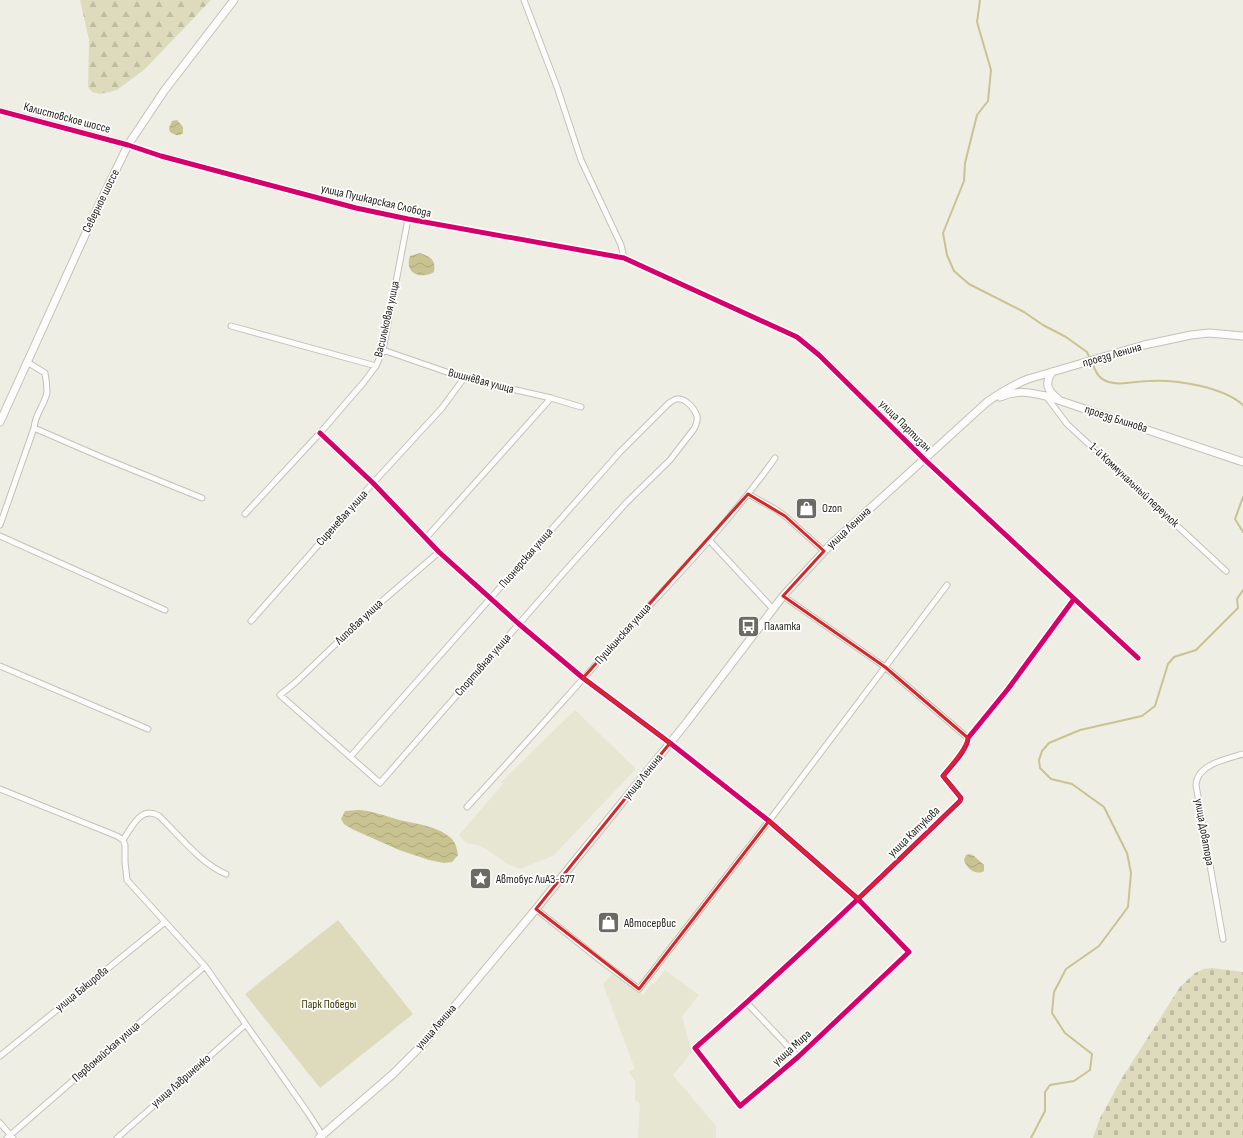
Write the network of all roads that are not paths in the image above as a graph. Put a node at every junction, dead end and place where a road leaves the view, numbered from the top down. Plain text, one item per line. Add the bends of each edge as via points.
1 (234, 0) edge
2 (524, 0) edge
3 (0, 111) edge
4 (128, 145) junction
5 (408, 219) junction
6 (624, 258) junction
7 (231, 326) dead end
8 (1243, 336) edge
9 (383, 350) junction
10 (27, 362) junction
11 (376, 366) junction
12 (1052, 372) junction
13 (464, 378) junction
14 (1046, 396) junction
15 (551, 398) junction
16 (674, 399) joint
17 (1061, 401) junction
18 (987, 402) junction
19 (581, 407) dead end
20 (0, 422) edge
21 (34, 428) junction
22 (320, 433) junction
23 (775, 458) dead end
24 (924, 459) junction
25 (1243, 462) edge
26 (373, 483) junction
27 (748, 494) junction
28 (202, 498) dead end
29 (245, 514) dead end
30 (0, 525) edge
31 (0, 536) edge
32 (426, 538) junction
33 (709, 540) junction
34 (439, 552) junction
35 (824, 552) junction
36 (1226, 571) dead end
37 (947, 585) dead end
38 (783, 596) junction
39 (491, 598) junction
40 (1074, 599) junction
41 (773, 609) junction
42 (165, 610) dead end
43 (251, 621) dead end
44 (519, 624) junction
45 (1138, 658) dead end
46 (0, 666) edge
47 (885, 667) junction
48 (583, 678) junction
49 (280, 695) joint
50 (148, 729) dead end
51 (968, 738) junction
52 (670, 743) junction
53 (1243, 754) edge
54 (350, 757) junction
55 (0, 789) edge
56 (467, 807) dead end
57 (769, 821) junction
58 (123, 840) junction
59 (226, 874) dead end
60 (858, 899) junction
61 (536, 909) junction
62 (165, 922) junction
63 (1223, 939) dead end
64 (205, 966) junction
65 (747, 1003) junction
66 (245, 1025) junction
67 (696, 1048) joint
68 (0, 1056) edge
69 (798, 1057) junction
70 (0, 1123) edge
71 (11, 1137) edge
72 (320, 1137) edge
73 (117, 1138) edge

1 - 4 main road, Северное шоссе via 164,91
2 - 6 street via 581,160 621,245
3 - 4 street, Калистовское шоссе
4 - 5 street, улица Пушкарская Слобода via 356,208
4 - 10 main road, Северное шоссе
5 - 6 street, улица Пушкарская Слобода
5 - 9 street, Васильковая улица
6 - 24 street, улица Партизан via 797,337 819,355
7 - 11 street
8 - 12 main road, проезд Ленина via 1210,333 1191,335 1144,345
9 - 11 street, Васильковая улица
9 - 13 street, Вишнёвая улица
10 - 20 main road, Северное шоссе
10 - 21 street via 45,372 46,377 47,392 35,419
11 - 22 street, Васильковая улица
12 - 17 main road via 1047,381 1050,390
12 - 18 main road, проезд Ленина via 1017,384
13 - 15 street, Вишнёвая улица
13 - 26 street, Сиреневая улица via 442,408
14 - 17 main road, проезд Блинова
14 - 18 main road, проезд Блинова via 1018,392
14 - 36 street, 1-й Коммунальный переулок via 1067,424
15 - 19 street, Вишнёвая улица
15 - 32 street
16 - 39 street, Пионерская улица via 620,452
16 - 44 street, Спортивная улица via 680,398 693,409 697,416 694,429 670,460 626,503
17 - 25 main road, проезд Блинова
18 - 24 main road, улица Ленина
21 - 28 street
21 - 30 street
22 - 26 street
22 - 29 street, Васильковая улица
23 - 27 street, Пушкинская улица
24 - 35 main road, улица Ленина
24 - 40 street, улица Партизан
26 - 32 street
26 - 43 street, Сиреневая улица
27 - 33 street, Пушкинская улица
27 - 35 street via 775,508
31 - 42 street
32 - 34 street
33 - 41 street
33 - 48 street, Пушкинская улица
34 - 39 street
34 - 49 street, Липовая улица
35 - 38 main road, улица Ленина
37 - 47 street
38 - 41 main road, улица Ленина
38 - 47 street
39 - 44 street
39 - 54 street, Пионерская улица
40 - 45 street, улица Партизан
40 - 51 street, улица Катукова via 1008,689
41 - 52 main road, улица Ленина
44 - 48 street
44 - 54 street, Спортивная улица via 380,783
46 - 50 street
47 - 51 street
47 - 57 street
48 - 52 street
48 - 56 street, Пушкинская улица
49 - 54 street, Спортивная улица
51 - 60 street, улица Катукова via 968,743 943,776 961,798 960,801
52 - 57 street
52 - 61 main road, улица Ленина
53 - 63 street, улица Доватора via 1209,766 1202,770 1196,779
55 - 58 street
57 - 60 street
57 - 61 street via 639,989
58 - 59 street via 140,816 153,812 196,853
58 - 62 street via 127,880
60 - 65 street, улица Катукова
60 - 69 street, улица Мира via 909,952
61 - 72 main road, улица Ленина via 423,1044 393,1074
62 - 64 street
62 - 68 street, улица Бакирова
64 - 66 street
64 - 71 street, Первомайская улица
65 - 67 street, улица Катукова
65 - 69 street
66 - 72 street via 308,1113
66 - 73 street, улица Лавриненко
67 - 69 street, улица Мира via 740,1106
70 - 71 street

